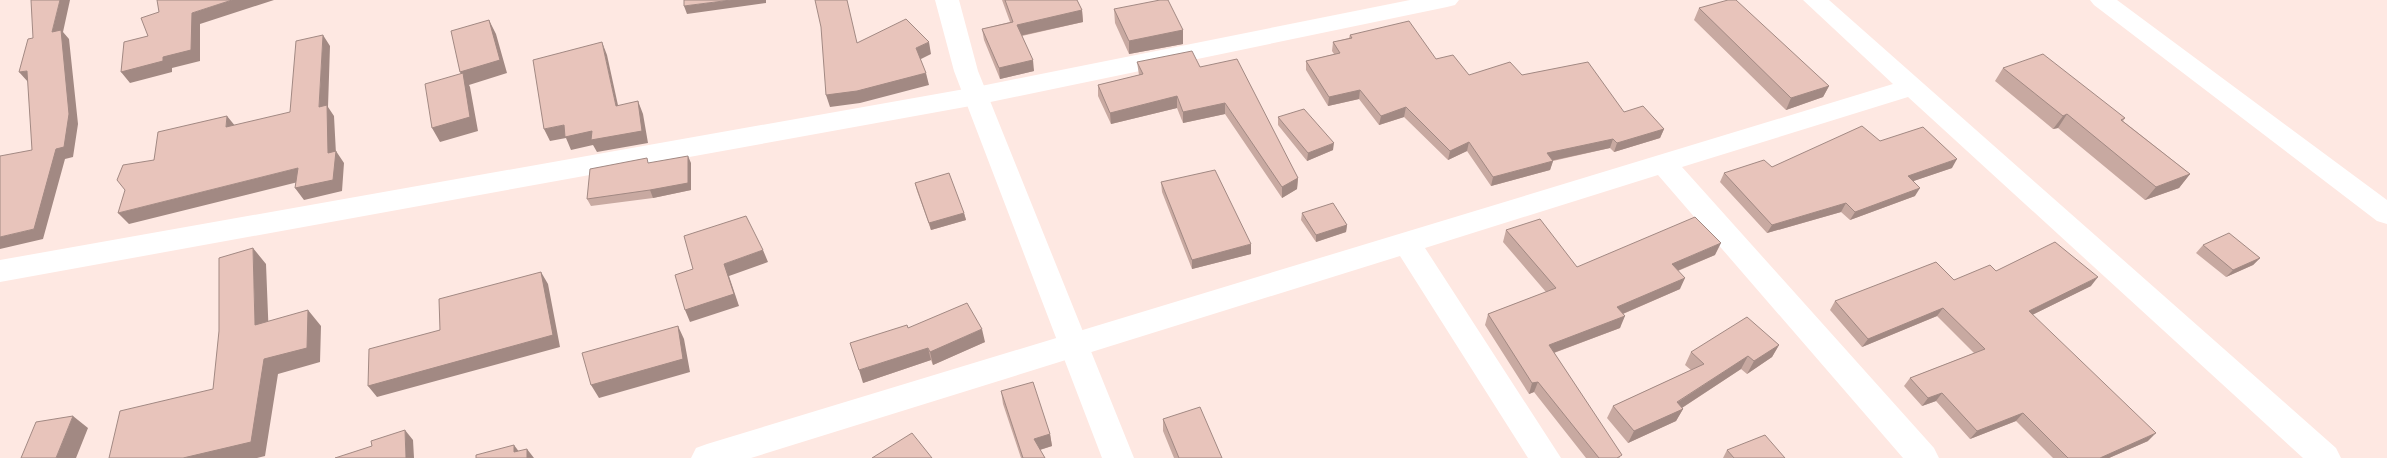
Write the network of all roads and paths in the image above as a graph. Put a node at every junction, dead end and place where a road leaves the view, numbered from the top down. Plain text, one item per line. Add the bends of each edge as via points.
1 (946, 0) edge
2 (1447, 0) edge
3 (1815, 0) edge
4 (2102, 0) edge
5 (1912, 87) junction
6 (976, 96) junction
7 (1663, 163) junction
8 (2387, 214) edge
9 (1406, 242) junction
10 (0, 271) edge
11 (1073, 344) junction
12 (707, 458) edge
13 (1118, 458) edge
14 (1545, 458) edge
15 (1923, 458) edge
16 (2325, 458) edge

1 - 6 street
2 - 6 street
3 - 5 street
4 - 8 street
5 - 7 street
5 - 16 street
6 - 10 street
6 - 11 street
7 - 9 street
7 - 15 street
9 - 11 street
9 - 14 street
11 - 12 street
11 - 13 street

